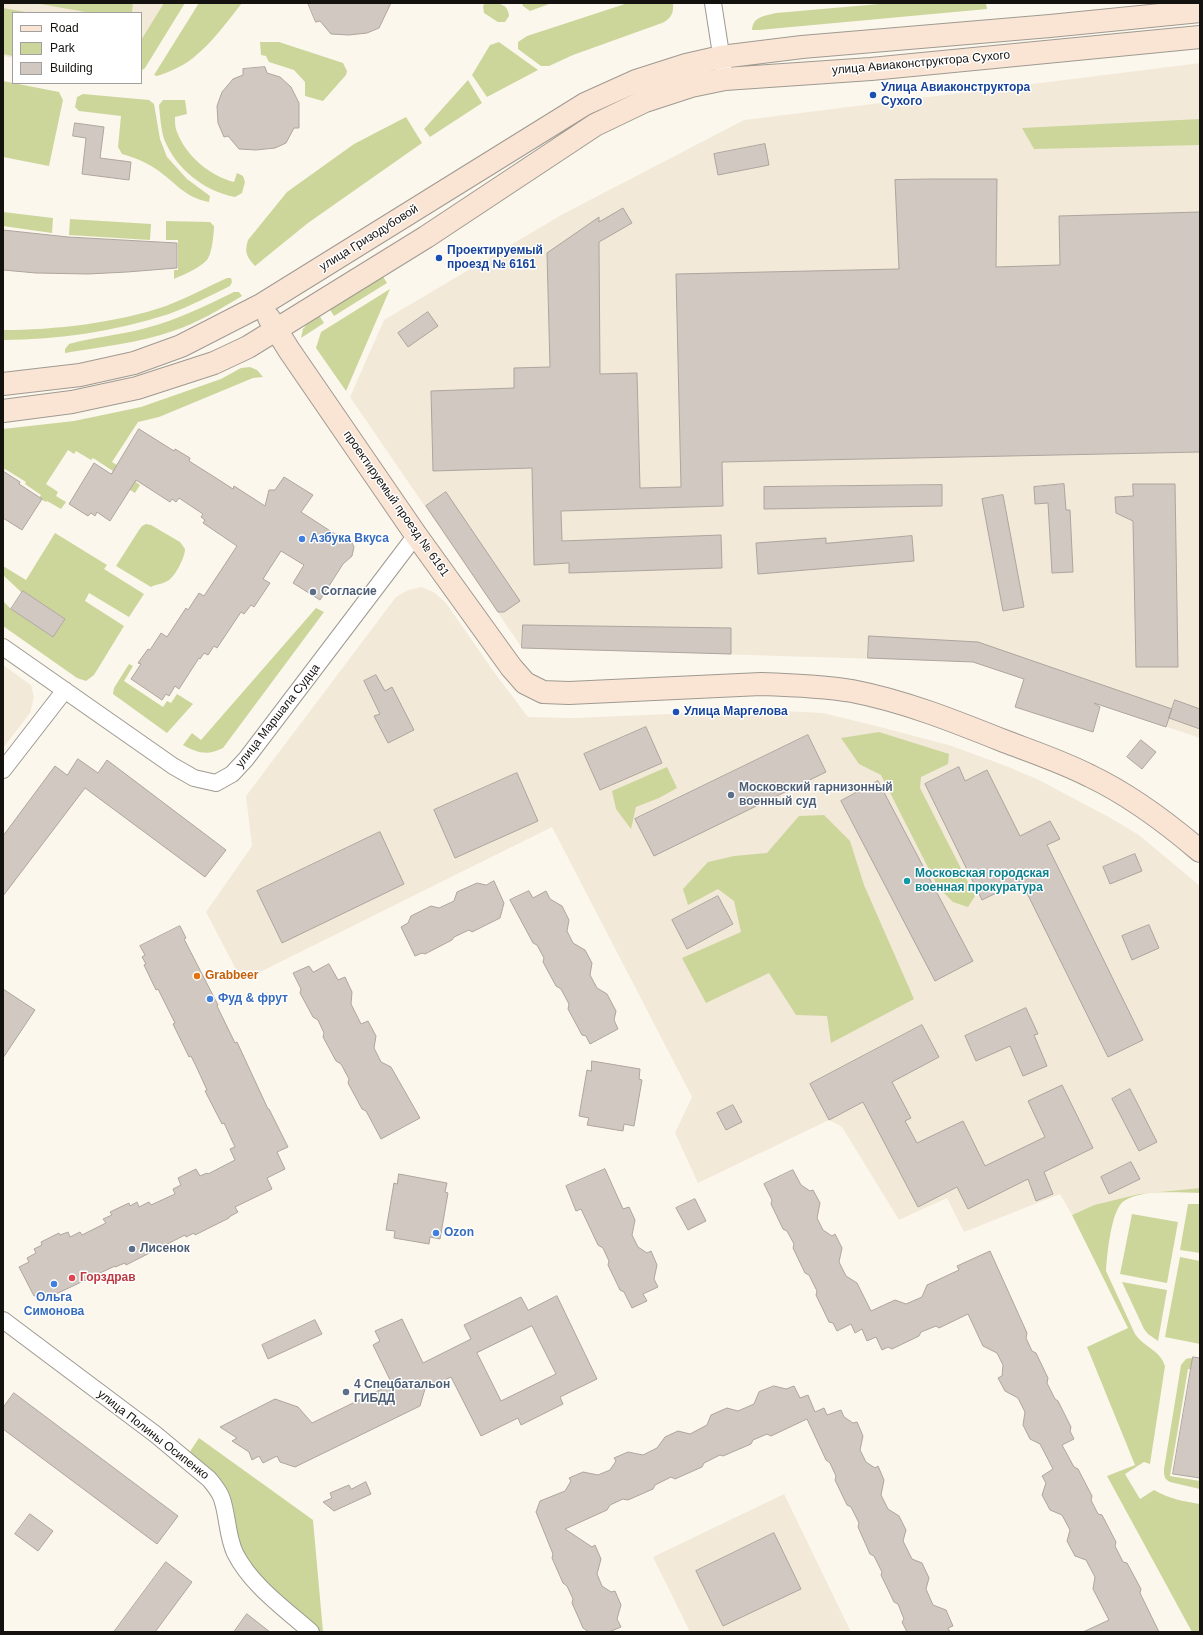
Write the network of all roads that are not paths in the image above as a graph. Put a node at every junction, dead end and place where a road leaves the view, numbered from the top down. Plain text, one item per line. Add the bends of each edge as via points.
1 (713, 3) edge
2 (1200, 11) edge
3 (1200, 37) edge
4 (722, 57) junction
5 (725, 78) junction
6 (261, 305) junction
7 (277, 330) junction
8 (3, 378) edge
9 (29, 382) junction
10 (3, 384) edge
11 (3, 411) edge
12 (416, 535) junction
13 (3, 647) edge
14 (65, 690) junction
15 (3, 770) edge
16 (1200, 851) edge
17 (3, 1320) edge
18 (311, 1632) edge

1 - 4 street
2 - 4 street via 810,46
3 - 5 street, улица Авиаконструктора Сухого via 871,69
4 - 5 street
4 - 6 street, улица Гризодубовой via 686,64 636,81 585,104
5 - 7 street, улица Авиаконструктора Сухого via 645,101 595,125 426,237
6 - 7 street, проектируемый проезд № 6161
6 - 9 street, улица Гризодубовой via 181,346 134,363 80,375
7 - 11 street via 214,363 137,388 72,402
7 - 12 street, проектируемый проезд № 6161
8 - 9 street
9 - 10 street, улица Гризодубовой
12 - 14 street, улица Маршала Судца via 246,759 232,774 216,783 194,778 173,766
12 - 16 street, проектируемый проезд № 6161 via 510,667 525,683 543,692 783,684 826,687 889,700 958,723 1090,776 1152,812
13 - 14 street, улица Маршала Судца
14 - 15 street
17 - 18 street, улица Полины Осипенко via 209,1479 222,1498 230,1536 242,1564 266,1592

